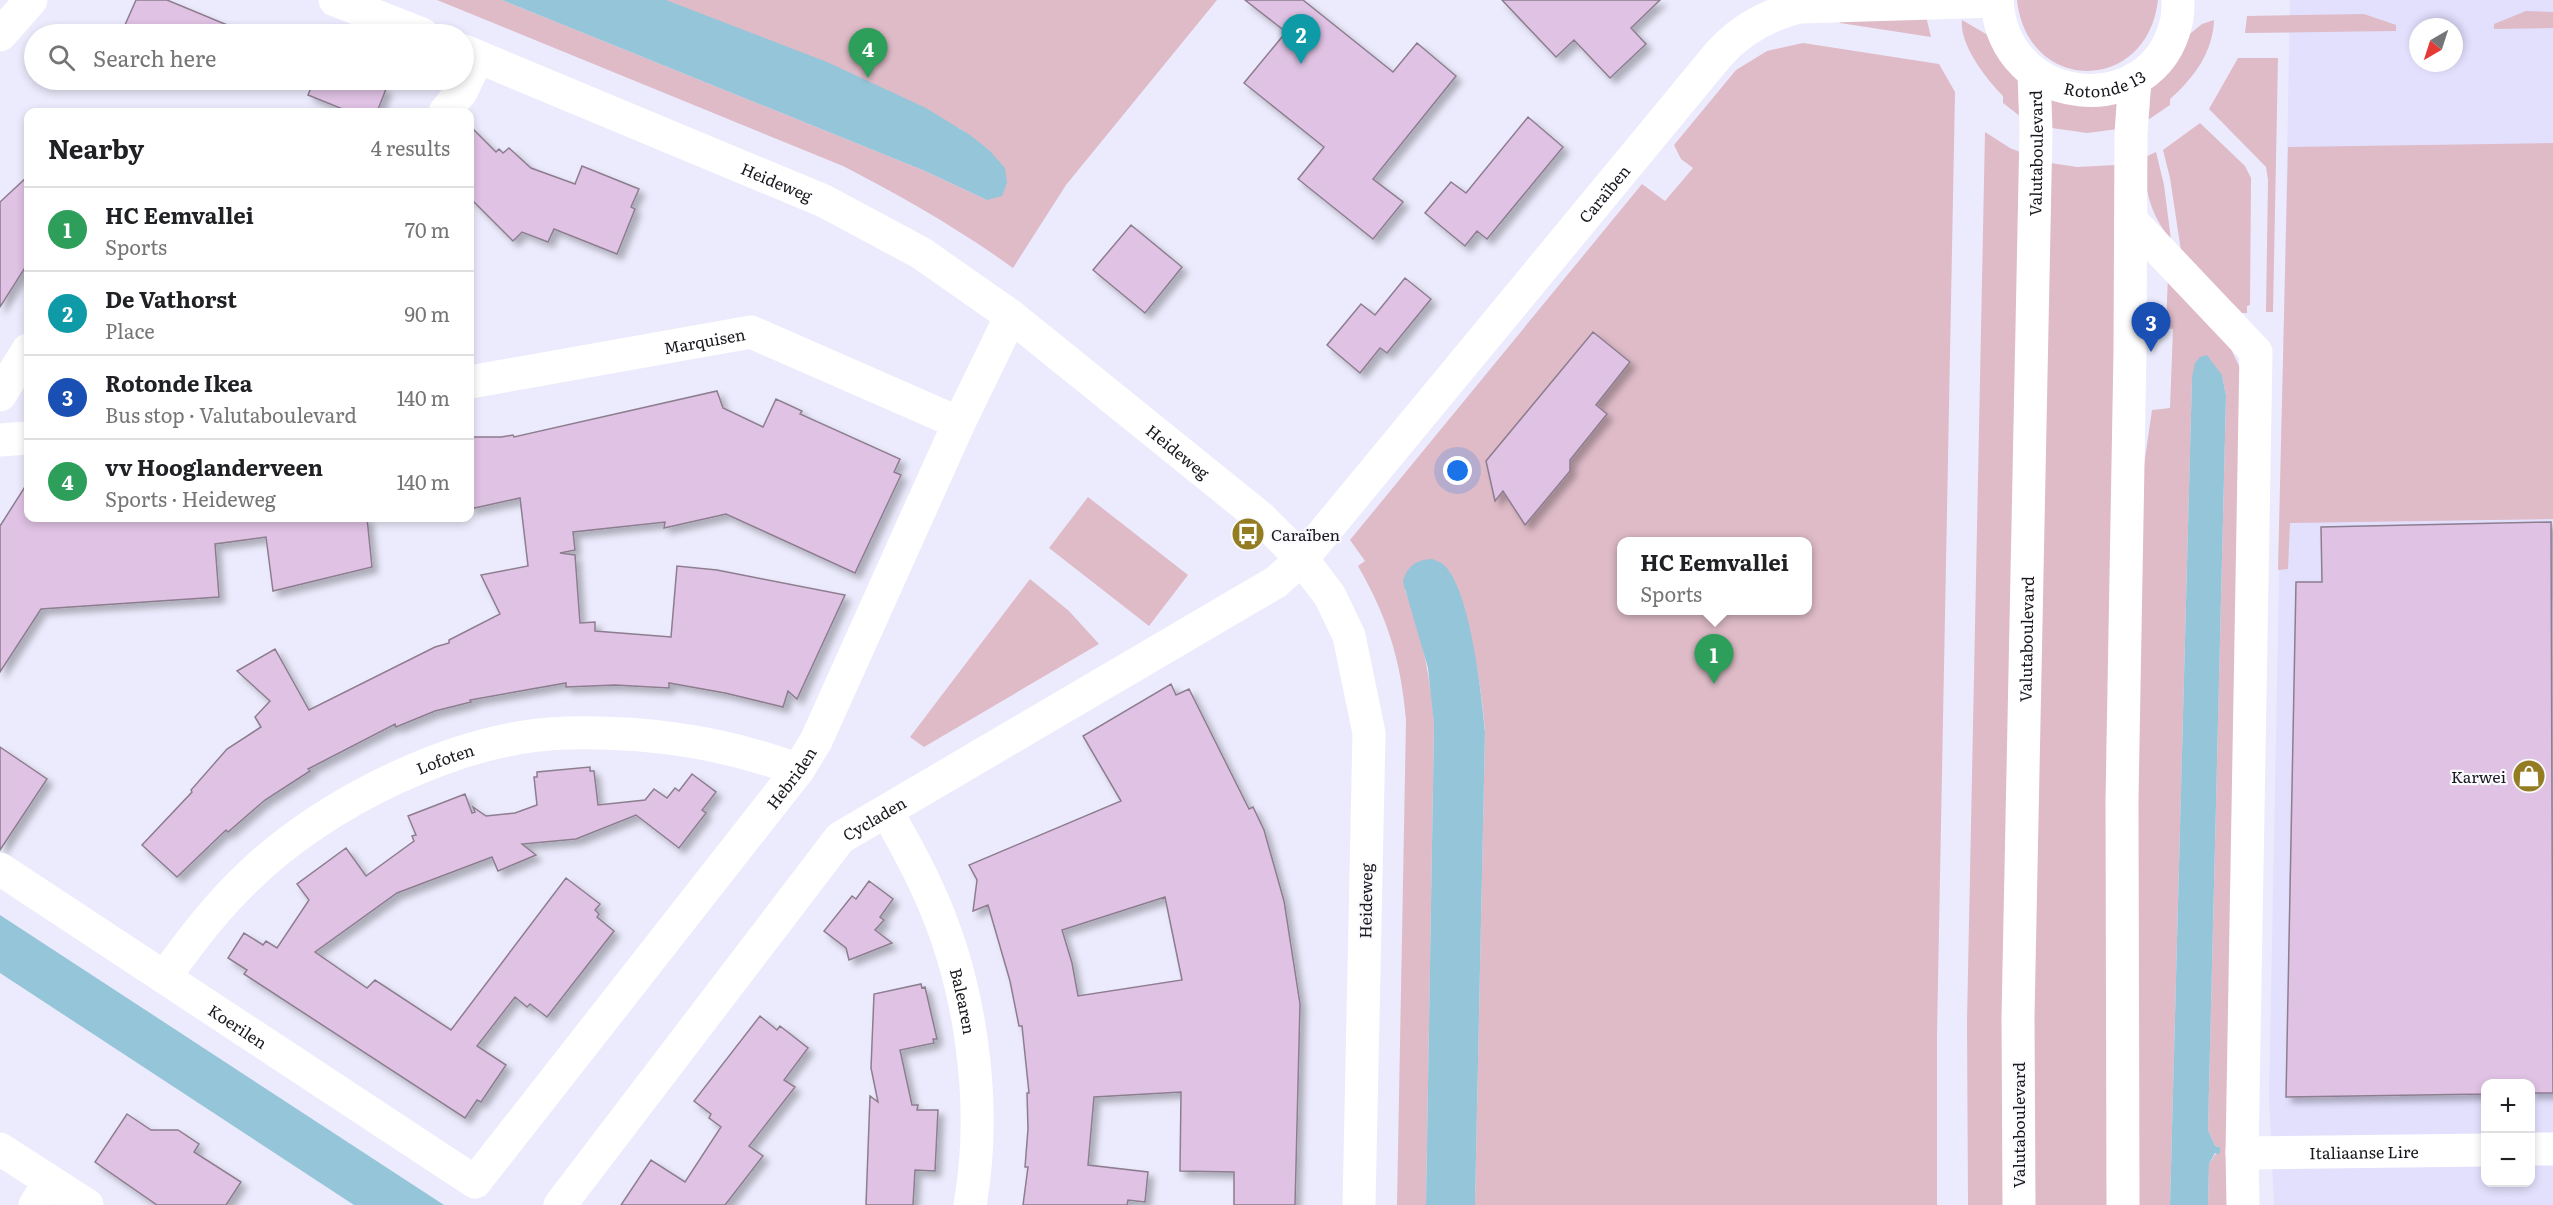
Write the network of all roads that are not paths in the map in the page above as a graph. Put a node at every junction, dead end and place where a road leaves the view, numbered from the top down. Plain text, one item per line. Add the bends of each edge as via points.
1 (32, 0) edge
2 (335, 0) edge
3 (2178, 0) edge
4 (1997, 1) edge
5 (396, 24) edge
6 (0, 35) edge
7 (474, 55) edge
8 (2034, 74) junction
9 (2135, 79) junction
10 (462, 90) edge
11 (448, 108) edge
12 (2131, 220) junction
13 (1011, 316) junction
14 (24, 356) edge
15 (474, 380) edge
16 (0, 394) edge
17 (959, 423) junction
18 (24, 438) edge
19 (0, 440) edge
20 (1302, 559) junction
21 (798, 770) junction
22 (887, 810) junction
23 (0, 869) edge
24 (165, 977) junction
25 (0, 1149) edge
26 (2535, 1149) edge
27 (2553, 1149) edge
28 (2481, 1150) edge
29 (2242, 1154) junction
30 (475, 1182) joint
31 (43, 1193) edge
32 (87, 1205) edge
33 (560, 1205) edge
34 (970, 1205) edge
35 (1359, 1205) edge
36 (2019, 1205) edge
37 (2123, 1205) edge
38 (2243, 1205) edge

1 - 6 street
2 - 5 street
3 - 9 street, Rotonde 13 via 2176,24 2167,46 2152,66
4 - 8 street, Rotonde 13 via 2008,45
4 - 20 street, Caraïben via 1799,7 1772,15 1737,35
7 - 13 street, Heideweg via 835,206 921,253
8 - 9 street, Rotonde 13 via 2063,88 2085,92 2109,89
8 - 36 street, Valutaboulevard via 2018,1017
9 - 12 street
10 - 11 street
12 - 29 street via 2256,352
12 - 37 street via 2122,800
13 - 17 street, Hebriden
13 - 20 street, Heideweg via 1260,518
14 - 16 street
15 - 17 street, Marquisen via 751,332
17 - 21 street, Hebriden via 816,741
18 - 19 street
20 - 22 street, Cycladen via 1276,582
20 - 35 street, Heideweg via 1330,596 1349,636 1368,733
21 - 24 street, Lofoten via 761,756 701,742 638,734 564,733 514,740 449,757 385,783 334,810 291,840 249,876 190,942
21 - 30 street, Hebriden
22 - 33 street, Cycladen via 840,838
22 - 34 street, Balearen via 928,889 956,967 976,1070 975,1177
23 - 24 street, Koerilen
24 - 30 street, Koerilen
25 - 31 street
26 - 27 street
28 - 29 street, Italiaanse Lire
29 - 38 street
31 - 32 street

